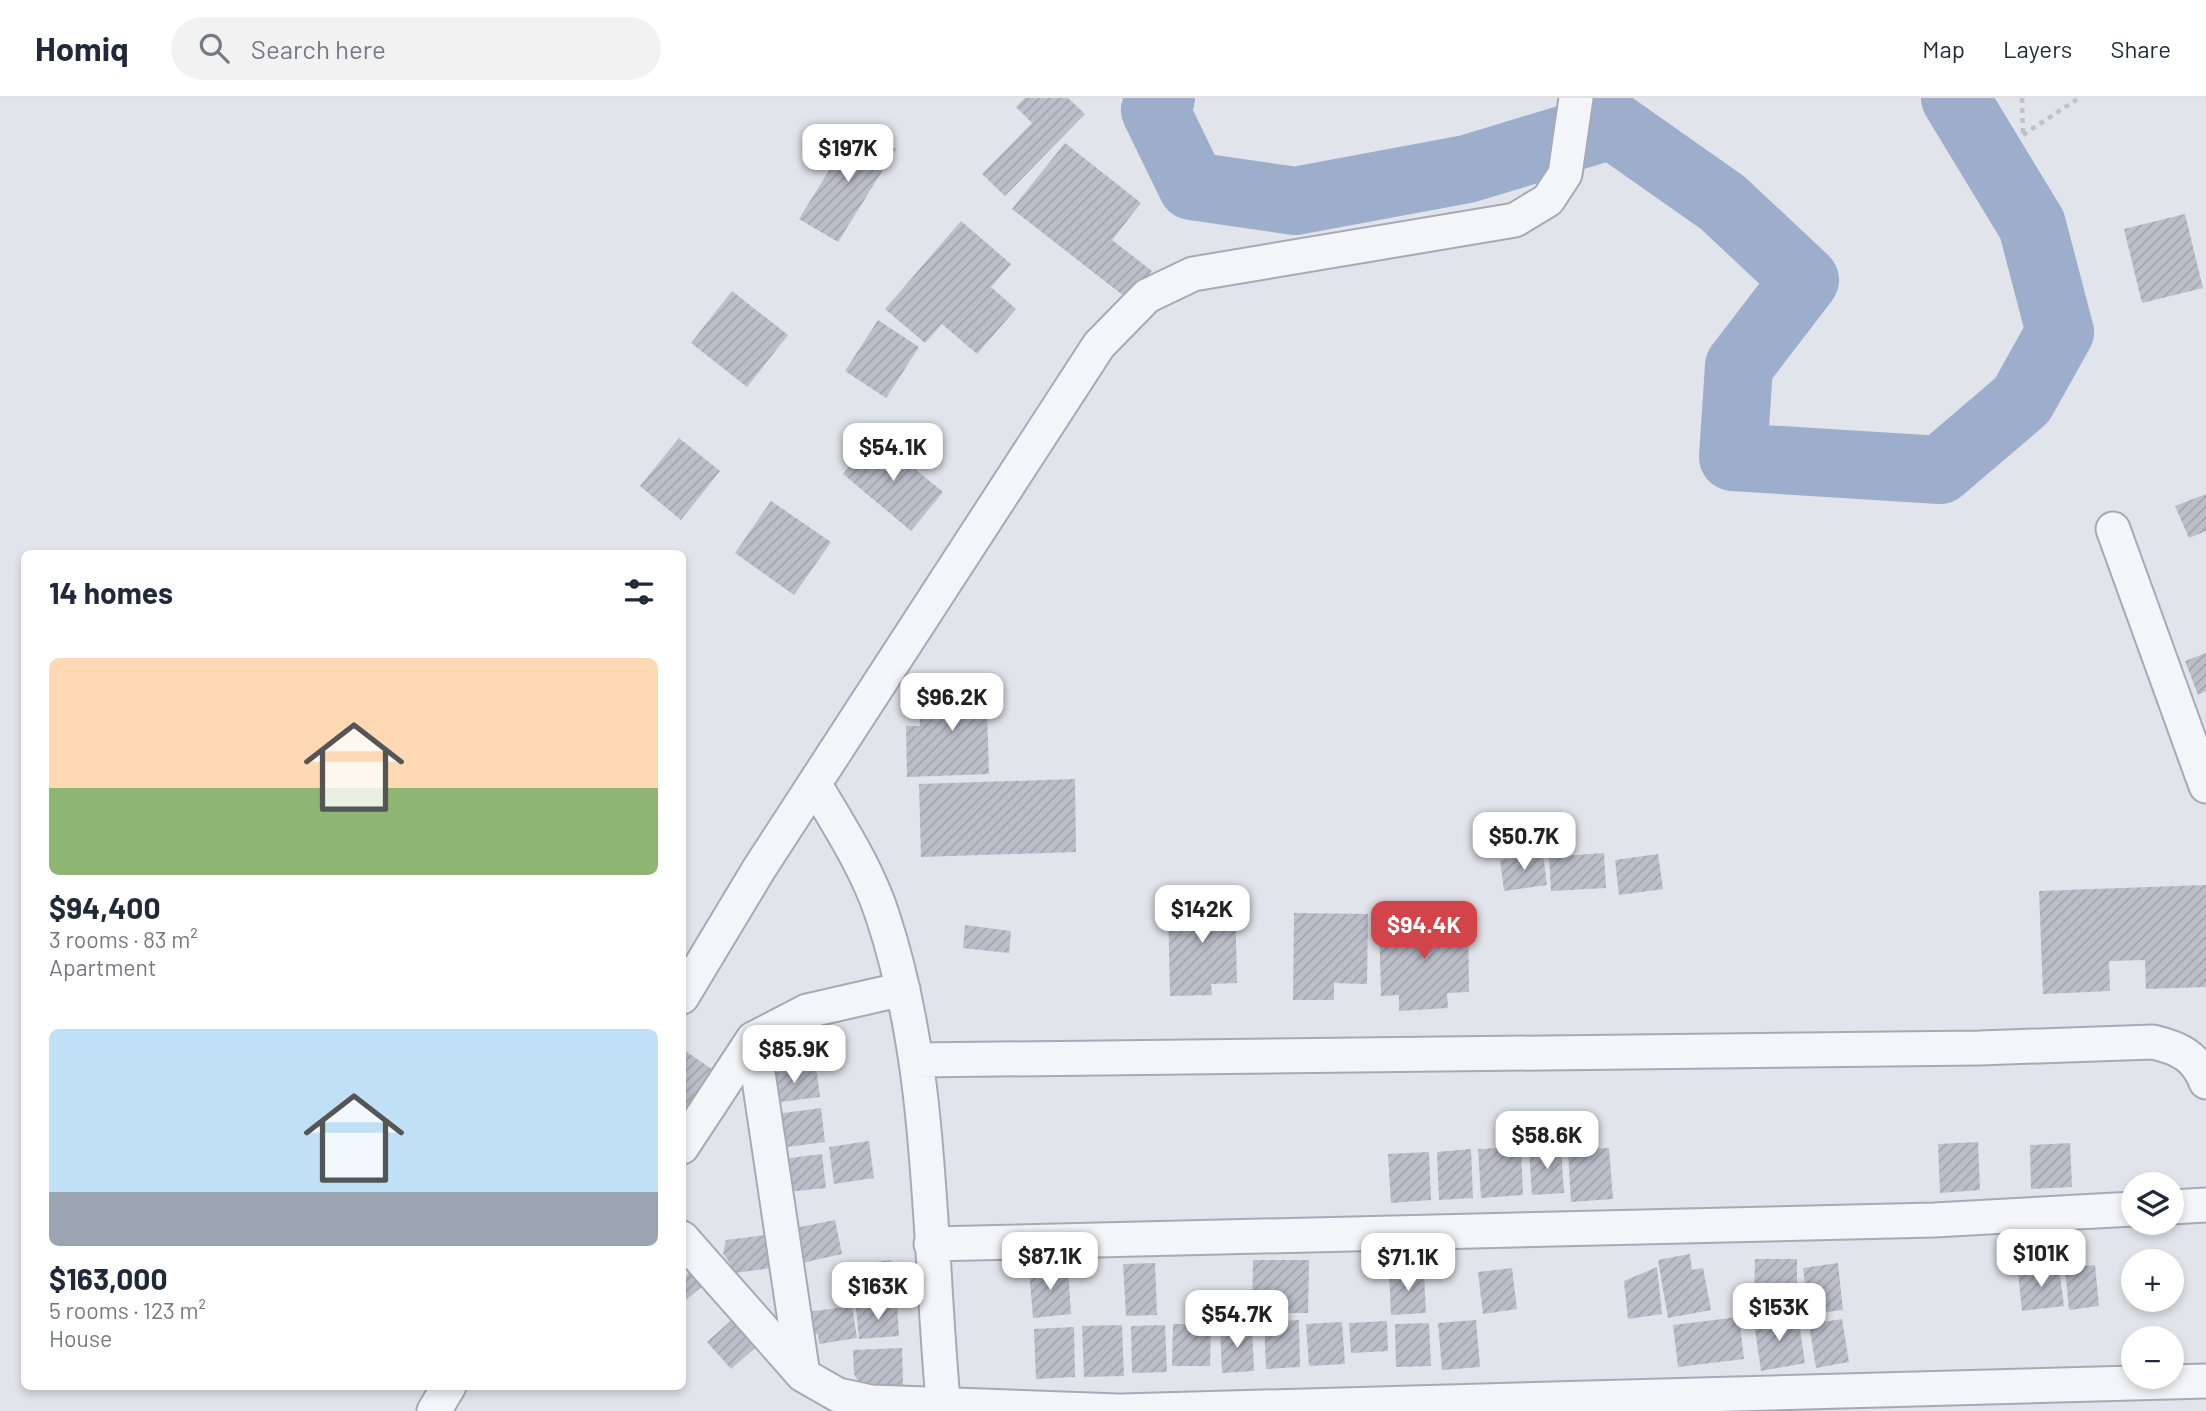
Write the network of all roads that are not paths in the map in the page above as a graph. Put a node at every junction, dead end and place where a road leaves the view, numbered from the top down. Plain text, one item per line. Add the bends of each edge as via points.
1 (1576, 98) edge
2 (2113, 529) dead end
3 (815, 785) junction
4 (2206, 786) edge
5 (903, 989) junction
6 (686, 990) edge
7 (753, 1039) junction
8 (917, 1060) junction
9 (2206, 1082) edge
10 (686, 1141) edge
11 (2206, 1205) edge
12 (2184, 1206) edge
13 (2121, 1210) edge
14 (686, 1243) edge
15 (931, 1244) junction
16 (803, 1375) junction
17 (2206, 1381) edge
18 (1926, 1387) junction
19 (447, 1390) edge
20 (944, 1407) edge
21 (1360, 1407) edge
22 (1273, 1409) edge
23 (434, 1411) edge
24 (1120, 1411) edge
25 (1856, 1411) edge

1 - 3 street via 1565,174 1548,200 1515,220 1193,274 1147,296 1099,345
2 - 4 street
3 - 5 street via 856,856 882,915
3 - 6 street
5 - 7 street via 807,1011
5 - 8 street
7 - 10 street
7 - 16 street
8 - 9 street via 2153,1042 2179,1048 2194,1060
8 - 15 street
11 - 12 street
13 - 15 street via 1934,1220
14 - 16 street
15 - 20 street
16 - 20 street via 838,1395
17 - 18 street
18 - 21 street
18 - 25 street
19 - 23 street
20 - 24 street
21 - 22 street
22 - 24 street

